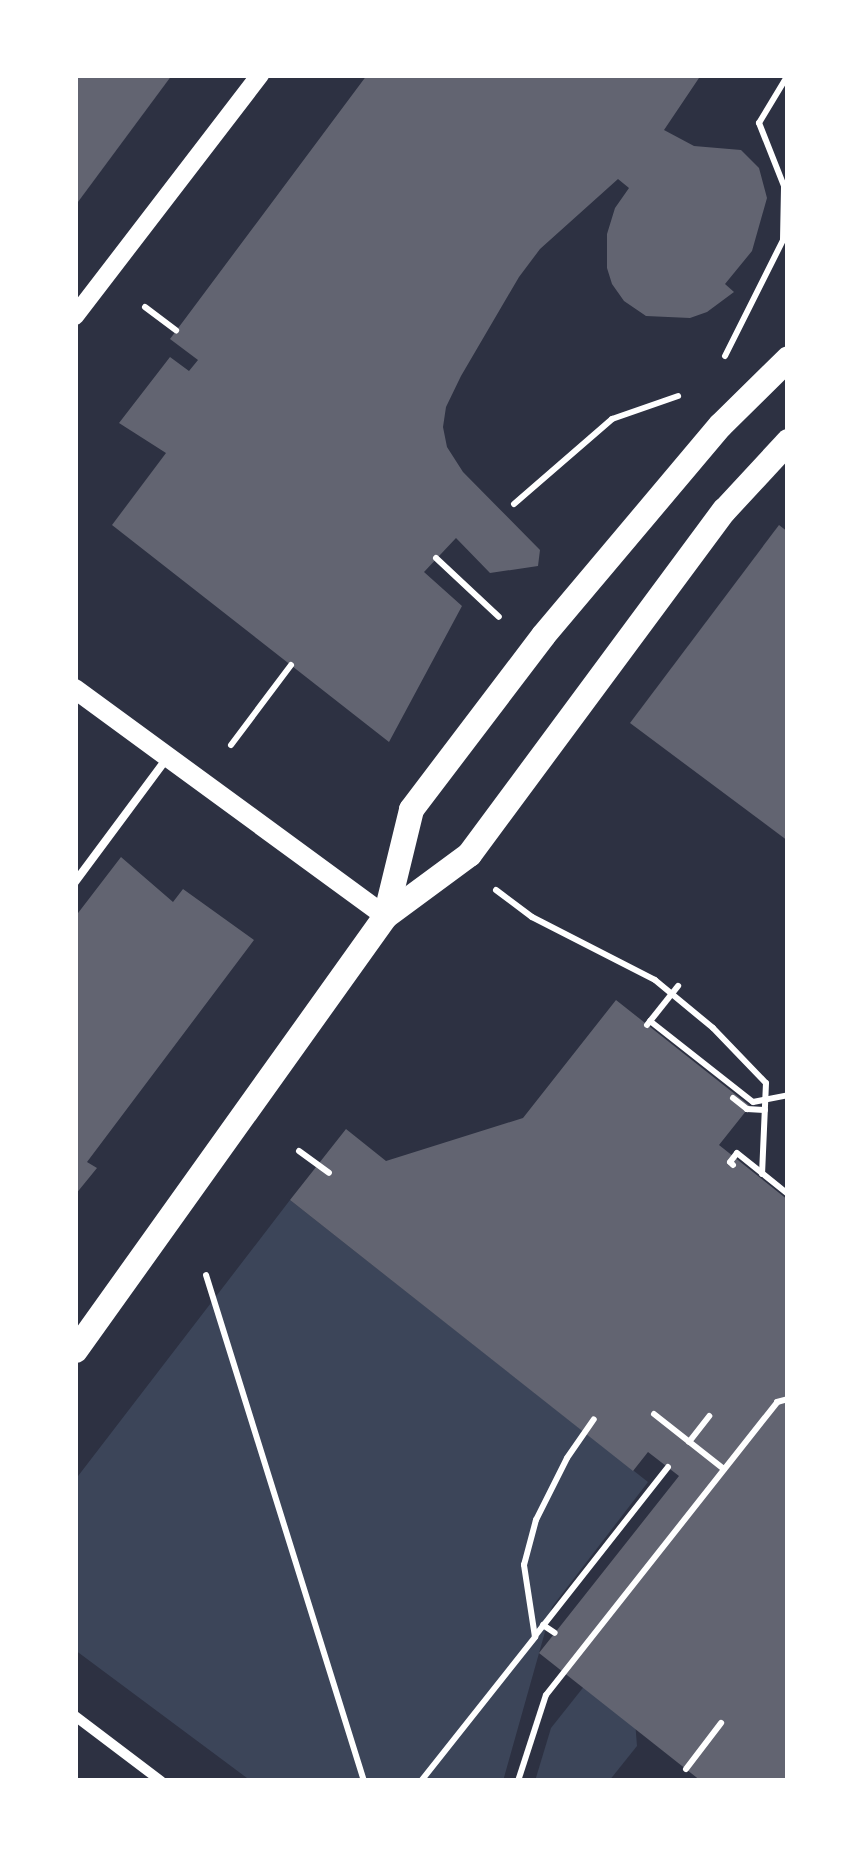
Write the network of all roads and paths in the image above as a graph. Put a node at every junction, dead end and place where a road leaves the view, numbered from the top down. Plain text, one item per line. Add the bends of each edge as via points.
1 (260, 75) edge
2 (788, 75) edge
3 (145, 307) dead end
4 (75, 316) edge
5 (176, 330) dead end
6 (725, 356) dead end
7 (788, 358) edge
8 (678, 396) dead end
9 (788, 441) edge
10 (514, 504) dead end
11 (436, 558) dead end
12 (498, 616) dead end
13 (290, 664) dead end
14 (75, 689) edge
15 (231, 745) dead end
16 (168, 757) junction
17 (75, 882) edge
18 (496, 890) dead end
19 (385, 916) junction
20 (675, 989) junction
21 (788, 1095) edge
22 (734, 1098) dead end
23 (766, 1100) junction
24 (765, 1110) junction
25 (299, 1151) dead end
26 (733, 1164) dead end
27 (329, 1173) dead end
28 (762, 1174) junction
29 (788, 1194) edge
30 (206, 1275) dead end
31 (75, 1350) edge
32 (788, 1399) edge
33 (654, 1414) dead end
34 (709, 1416) dead end
35 (594, 1419) dead end
36 (689, 1442) junction
37 (668, 1467) dead end
38 (724, 1469) junction
39 (544, 1625) junction
40 (555, 1633) dead end
41 (534, 1637) junction
42 (75, 1716) edge
43 (722, 1723) dead end
44 (686, 1769) dead end
45 (161, 1781) edge
46 (364, 1781) edge
47 (421, 1781) edge
48 (518, 1781) edge

1 - 4 street
2 - 6 path via 760,123 784,186 783,240
3 - 5 path
7 - 19 main road via 720,425 543,635 412,809
8 - 10 path via 612,420
9 - 19 main road via 724,510 469,854
11 - 12 path
13 - 15 path
14 - 16 main road
16 - 17 lane
16 - 19 main road
18 - 20 path via 532,917
19 - 31 main road
20 - 23 path via 766,1083
20 - 23 path via 648,1023 753,1102
21 - 23 path
22 - 24 path via 747,1109
23 - 24 path
24 - 28 path
25 - 27 path
26 - 28 path via 737,1154
28 - 29 path
30 - 46 path
32 - 38 path via 777,1402
33 - 36 path
34 - 36 path
35 - 41 path via 554,1482 528,1550
36 - 38 path
37 - 39 path
38 - 48 path via 546,1694
39 - 40 path
39 - 41 path
41 - 47 path
42 - 45 street
43 - 44 path

